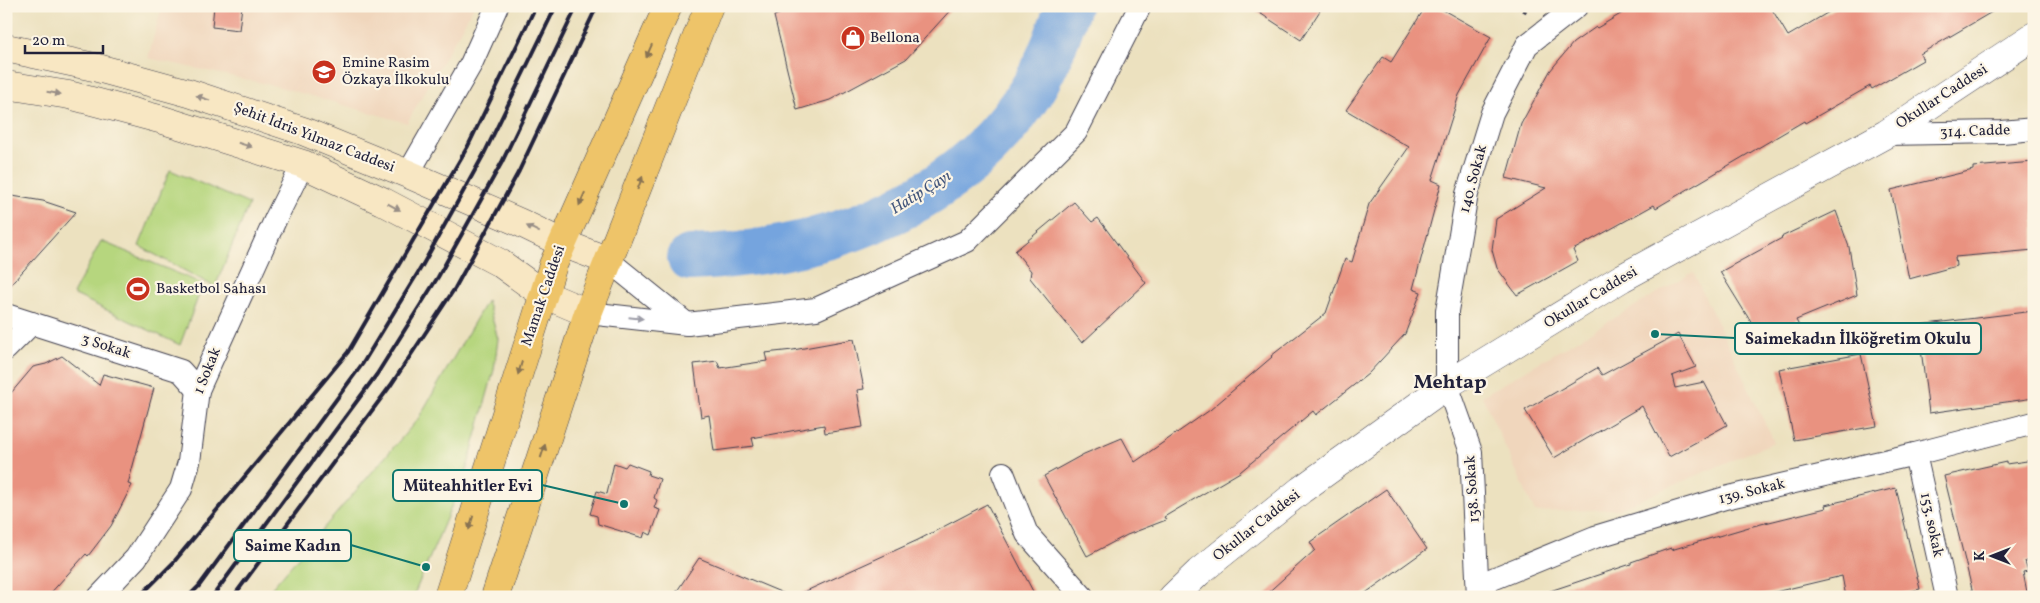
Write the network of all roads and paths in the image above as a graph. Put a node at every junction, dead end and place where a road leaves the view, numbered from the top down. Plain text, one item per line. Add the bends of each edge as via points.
1 (497, 6) edge
2 (668, 6) edge
3 (709, 6) edge
4 (1140, 6) edge
5 (1577, 6) edge
6 (2034, 36) edge
7 (6, 48) edge
8 (6, 85) edge
9 (2034, 128) edge
10 (1886, 134) junction
11 (303, 164) junction
12 (408, 174) junction
13 (562, 243) junction
14 (610, 261) junction
15 (543, 294) junction
16 (588, 313) junction
17 (6, 315) edge
18 (32, 323) junction
19 (686, 324) junction
20 (6, 349) edge
21 (1446, 385) junction
22 (198, 390) junction
23 (2034, 423) edge
24 (1915, 454) junction
25 (1002, 473) dead end
26 (1478, 591) edge
27 (98, 597) edge
28 (448, 597) edge
29 (495, 597) edge
30 (1083, 597) edge
31 (1173, 597) edge
32 (1947, 597) edge

1 - 12 street via 471,64
2 -> 13 main road, Mamak Caddesi
14 -> 3 main road
4 - 19 street via 1076,132 967,241 816,309
5 - 21 street, 140. Sokak via 1527,46 1492,113 1468,194 1446,311
6 - 10 street, Okullar Caddesi
12 -> 7 main road, Şehit İdris Yılmaz Caddesi via 302,131 189,93 94,67
8 -> 11 main road, Şehit İdris Yılmaz Caddesi via 69,95 163,120
9 - 10 street, 314. Cadde via 2002,132
10 - 21 street, Okullar Caddesi via 1622,278
11 -> 15 main road, Şehit İdris Yılmaz Caddesi via 500,263
11 - 22 street, 1 Sokak
13 -> 12 main road, Şehit İdris Yılmaz Caddesi
13 - 14 main road, Şehit İdris Yılmaz Caddesi
13 - 15 main road, Mamak Caddesi
14 - 16 main road
14 - 19 street
15 - 16 main road, Şehit İdris Yılmaz Caddesi
15 -> 28 main road, Mamak Caddesi
16 -> 19 street
29 -> 16 main road
17 - 18 street, 3 Sokak
18 - 20 street
18 - 22 street, 3 Sokak via 181,371
21 - 26 street, 138. Sokak via 1471,452
21 - 31 street, Okullar Caddesi via 1301,490 1199,572
22 - 27 street, 1 Sokak via 190,462 181,489 136,558
23 - 24 street, 139. Sokak
24 - 26 street, 139. Sokak via 1725,498 1595,537
24 - 32 street, 153. sokak
25 - 30 street via 1027,534

